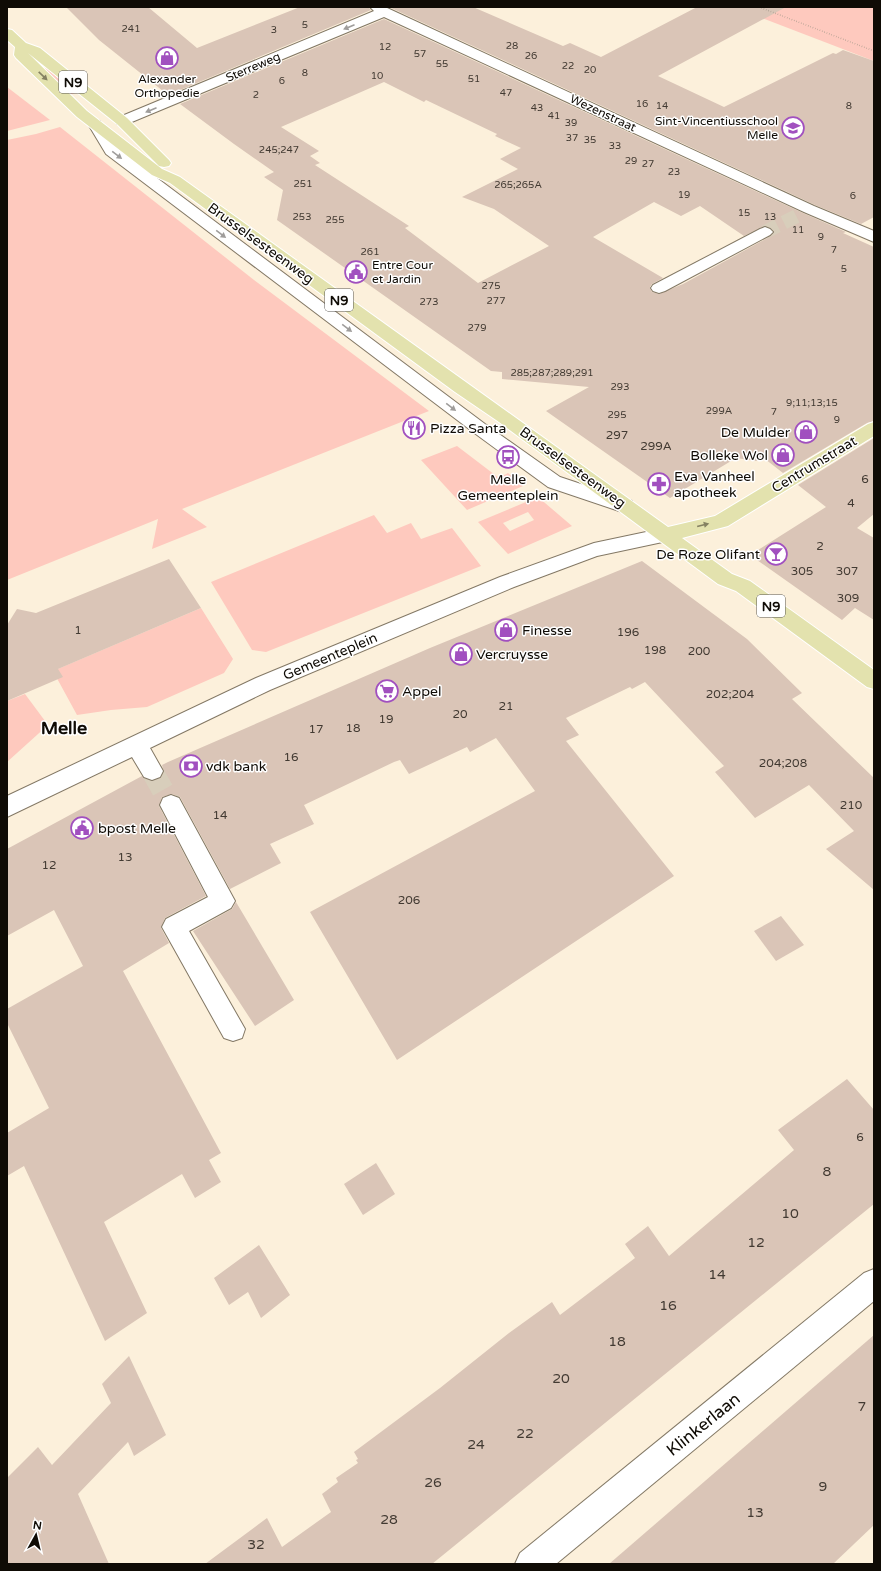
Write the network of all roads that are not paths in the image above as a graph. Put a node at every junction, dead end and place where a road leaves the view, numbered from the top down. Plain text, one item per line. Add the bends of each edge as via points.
1 (380, 10) edge
2 (7, 33) edge
3 (21, 46) junction
4 (122, 122) junction
5 (94, 124) junction
6 (175, 180) junction
7 (765, 232) tunnel mouth
8 (874, 237) edge
9 (659, 288) dead end
10 (874, 428) edge
11 (625, 506) junction
12 (665, 535) junction
13 (874, 681) edge
14 (137, 745) junction
15 (152, 771) tunnel mouth
16 (171, 805) tunnel mouth
17 (7, 807) edge
18 (233, 1029) dead end
19 (874, 1284) edge
20 (531, 1564) edge

1 -> 4 street, Sterreweg
1 - 8 street, Wezenstraat via 805,211
2 - 3 main road, Brusselsesteenweg / N9
3 - 4 main road, Brusselsesteenweg / N9 via 35,51
3 -> 5 main road, Brusselsesteenweg / N9 via 21,55
4 - 6 main road, Brusselsesteenweg / N9 via 169,167
5 - 6 main road, Brusselsesteenweg / N9 via 157,172
5 -> 11 street via 111,151 547,478
6 - 11 main road, Brusselsesteenweg / N9
7 - 9 street
12 -> 10 main road, Centrumstraat via 721,520
11 - 12 main road, Brusselsesteenweg / N9
12 - 13 main road, Brusselsesteenweg / N9 via 725,579 743,586
12 - 14 street, Gemeenteplein via 594,550 507,582 263,684
14 - 15 street
14 - 17 street, Gemeenteplein
16 - 18 street via 223,901 174,928
19 - 20 street, Klinkerlaan

